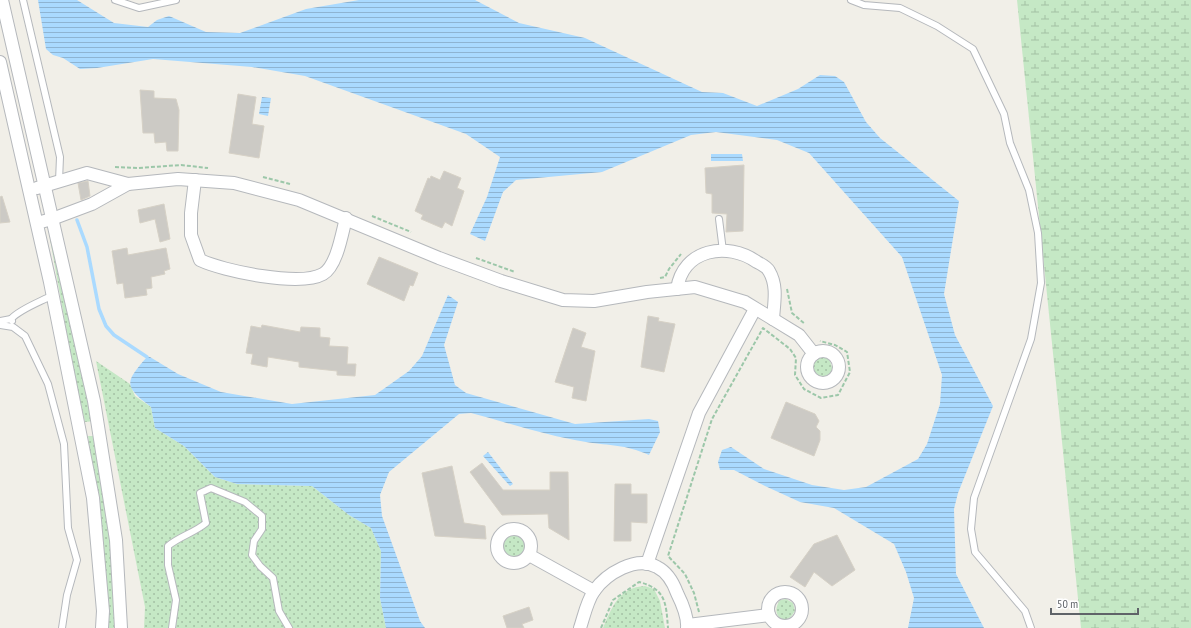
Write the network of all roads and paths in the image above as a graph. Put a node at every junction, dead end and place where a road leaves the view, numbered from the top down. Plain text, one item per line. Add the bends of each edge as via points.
1 (2, 0) edge
2 (23, 0) edge
3 (115, 0) edge
4 (176, 0) edge
5 (851, 0) edge
6 (0, 62) edge
7 (4, 96) edge
8 (114, 167) dead end
9 (209, 168) dead end
10 (258, 176) dead end
11 (195, 180) junction
12 (59, 181) junction
13 (128, 184) junction
14 (44, 185) junction
15 (292, 185) dead end
16 (30, 192) junction
17 (368, 215) dead end
18 (346, 218) junction
19 (719, 219) dead end
20 (52, 220) junction
21 (37, 223) junction
22 (416, 235) dead end
23 (723, 251) junction
24 (684, 252) dead end
25 (470, 256) dead end
26 (518, 273) dead end
27 (658, 278) dead end
28 (786, 286) dead end
29 (677, 289) junction
30 (53, 295) junction
31 (756, 308) junction
32 (11, 319) junction
33 (773, 319) junction
34 (0, 321) edge
35 (0, 325) edge
36 (12, 327) junction
37 (808, 329) dead end
38 (816, 341) dead end
39 (814, 354) dead end
40 (529, 555) dead end
41 (647, 564) junction
42 (594, 591) junction
43 (706, 612) dead end
44 (769, 615) dead end
45 (687, 627) edge
46 (62, 628) edge
47 (102, 628) edge
48 (122, 628) edge
49 (172, 628) edge
50 (289, 628) edge
51 (580, 628) edge
52 (600, 628) edge
53 (668, 628) edge
54 (1031, 628) edge

1 - 14 street
2 - 12 lane via 60,157
3 - 4 lane via 139,8
5 - 54 lane via 864,5 900,8 937,26 974,49 1004,114 1010,143 1029,190 1038,233 1041,283 1031,339 974,498 971,529 975,552 1025,611
6 - 7 street
7 - 16 street
8 - 9 path via 181,165
10 - 15 path
11 - 13 street via 178,178
11 - 18 street via 234,183 299,200
11 - 18 street via 191,235 200,260 215,267 289,280 307,280 324,274 338,253
12 - 13 street via 87,173
12 - 14 street
13 - 20 street via 92,204
14 - 16 street
14 - 20 street
16 - 21 street
17 - 22 path
18 - 29 street via 439,258 500,281 563,300 594,301
19 - 23 lane
20 - 21 street
20 - 48 street via 94,401 116,540
21 - 30 street
23 - 29 street via 716,250 694,259 679,276
23 - 33 street via 746,254 769,270 776,291
24 - 27 path via 679,255 666,277
25 - 26 path
28 - 37 path via 792,313
29 - 31 street via 695,288 745,302
30 - 32 lane via 17,312
30 - 47 street via 93,498 103,610
31 - 33 street
31 - 41 street via 699,412
32 - 34 lane
32 - 36 lane
33 - 39 street via 799,334
35 - 36 lane
36 - 46 lane via 25,336 48,384 64,444 68,528 77,560 67,595
38 - 43 path via 835,345 847,352 850,372 838,395 821,398 804,389 796,375 796,358 790,349 763,328 712,419 668,556 686,574 699,612
40 - 42 street
41 - 42 street via 624,567 608,577
41 - 45 street via 656,566 672,580 685,612
42 - 51 street
44 - 45 street
49 - 50 lane via 176,600 168,565 168,546 206,523 200,493 211,488 245,502 262,516 262,530 254,541 252,554 273,578 279,611
52 - 53 path via 613,600 639,582 660,591

